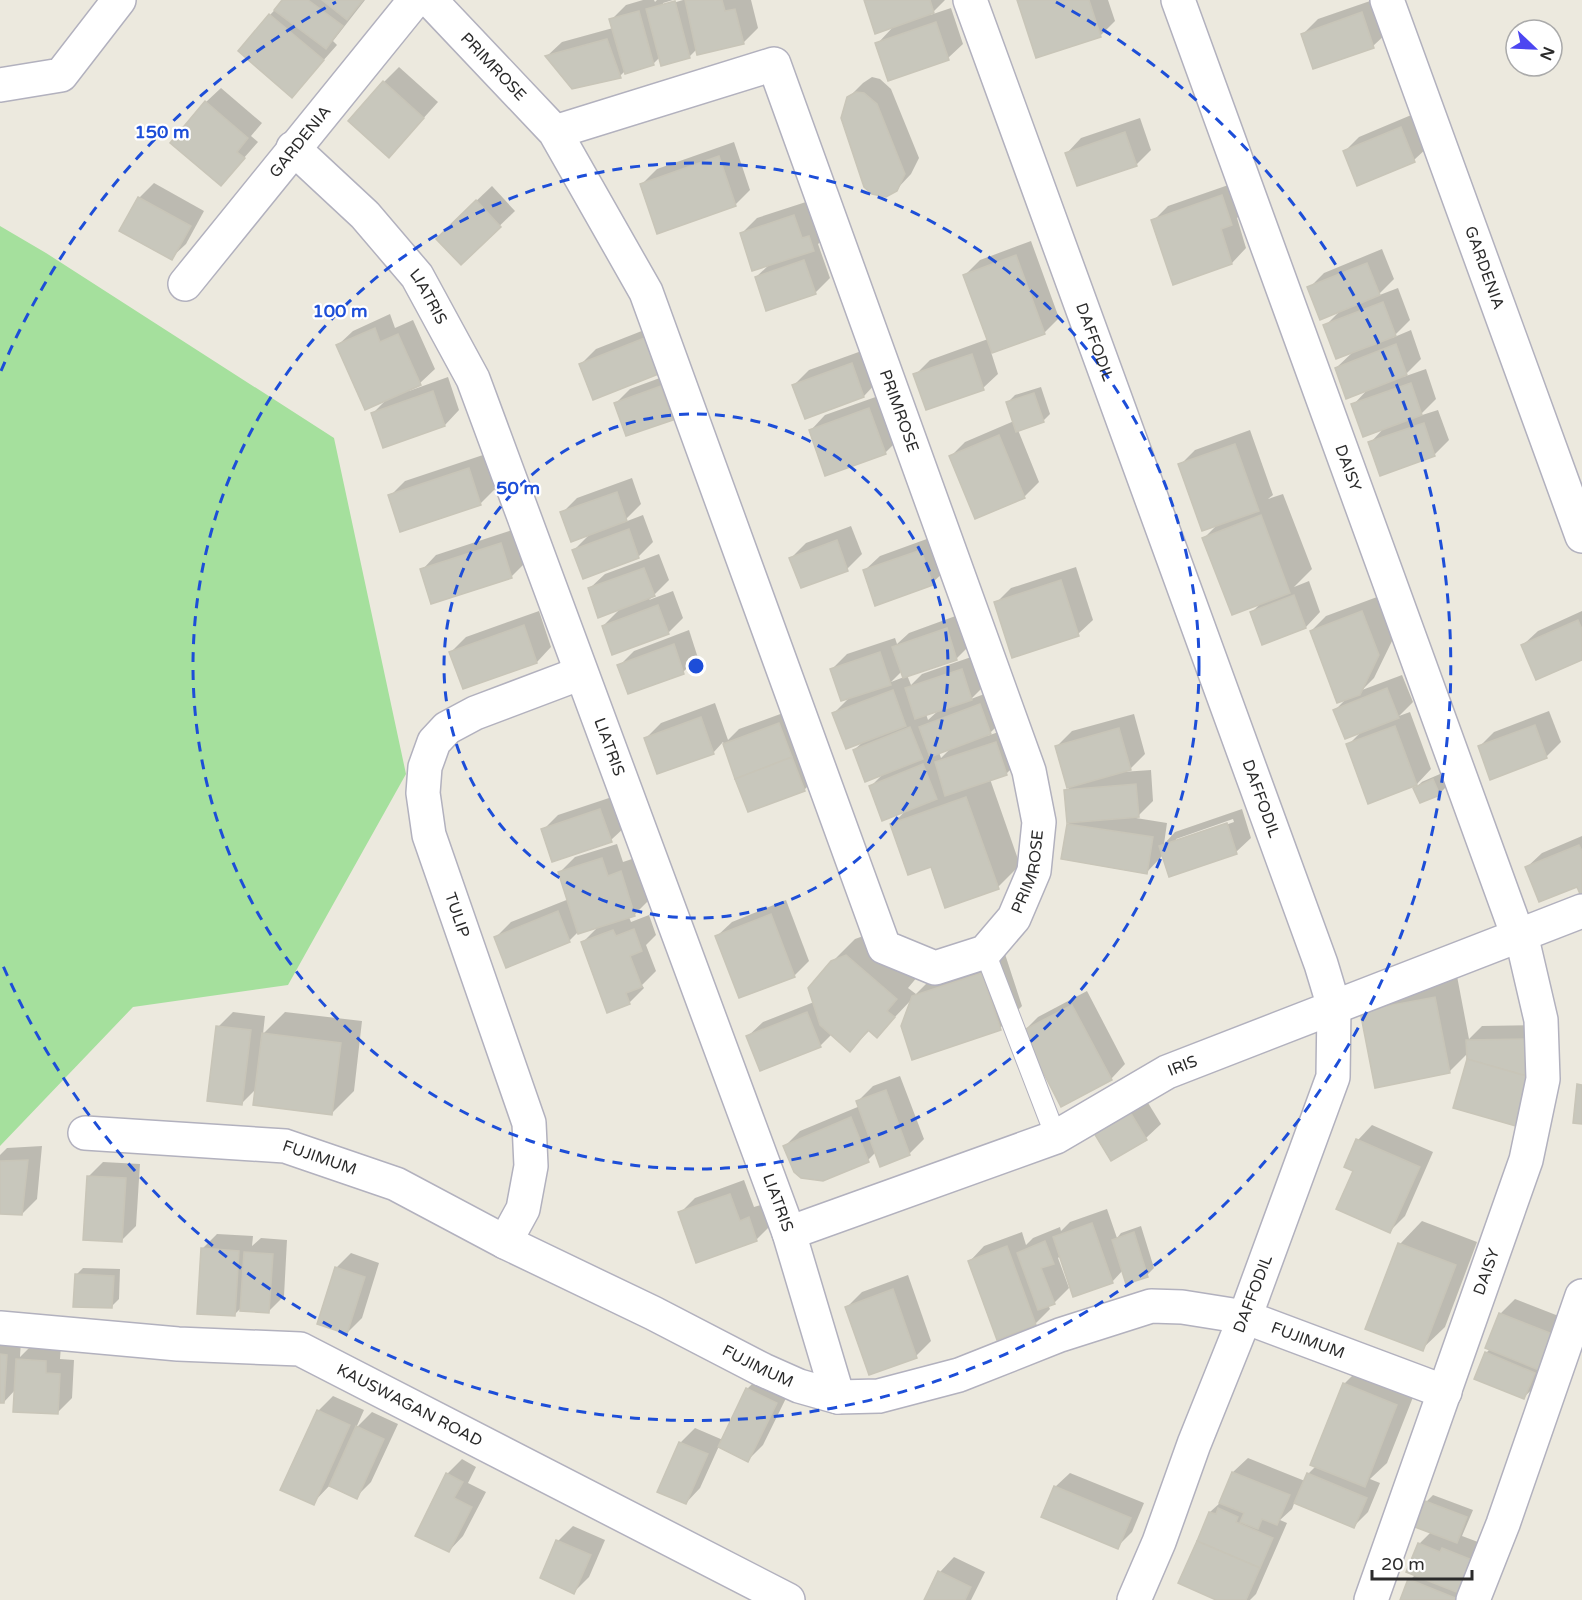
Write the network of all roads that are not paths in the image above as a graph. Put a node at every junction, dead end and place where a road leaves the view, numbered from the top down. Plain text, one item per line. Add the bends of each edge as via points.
1 (119, 0) edge
2 (415, 0) edge
3 (430, 0) edge
4 (970, 0) edge
5 (1178, 0) edge
6 (1387, 0) edge
7 (0, 85) edge
8 (555, 132) junction
9 (293, 148) junction
10 (185, 284) dead end
11 (1582, 536) edge
12 (581, 674) junction
13 (1582, 911) edge
14 (1520, 935) junction
15 (985, 952) junction
16 (1334, 1007) junction
17 (86, 1133) dead end
18 (1056, 1137) junction
19 (789, 1233) junction
20 (505, 1242) junction
21 (1582, 1296) edge
22 (1245, 1317) junction
23 (0, 1328) edge
24 (1444, 1392) junction
25 (838, 1397) junction
26 (788, 1600) edge
27 (1134, 1600) edge
28 (1371, 1600) edge
29 (1473, 1600) edge

1 - 7 street via 61,75
2 - 9 street, GARDENIA
3 - 8 street, PRIMROSE
4 - 16 street, DAFFODIL
5 - 14 street, DAISY
6 - 11 street, GARDENIA
8 - 15 street, PRIMROSE via 646,292 884,947 935,968
8 - 15 street, PRIMROSE via 774,64 1029,771 1039,822 1034,872 1014,918
9 - 10 street, GARDENIA
9 - 12 street, LIATRIS via 365,215 417,276 473,379
12 - 19 street, LIATRIS
12 - 20 street, TULIP via 475,712 447,728 434,742 425,767 423,793 429,835 529,1123 531,1166 523,1209
13 - 14 street, IRIS
14 - 16 street, IRIS
14 - 24 street, DAISY via 1541,1020 1543,1079 1526,1160
15 - 18 lane
16 - 18 street, IRIS via 1167,1072
16 - 22 street, DAFFODIL via 1333,1077
17 - 20 street, FUJIMUM via 285,1146 396,1184
18 - 19 street, IRIS
19 - 25 street, LIATRIS
20 - 25 street, FUJIMUM via 763,1370
21 - 29 street
22 - 24 street, FUJIMUM
22 - 25 street, FUJIMUM via 1182,1306 1151,1306 1060,1335 958,1375 879,1396
22 - 27 street, DAFFODIL
23 - 26 street, KAUSWAGAN ROAD via 178,1344 300,1349
24 - 28 street, DAISY

